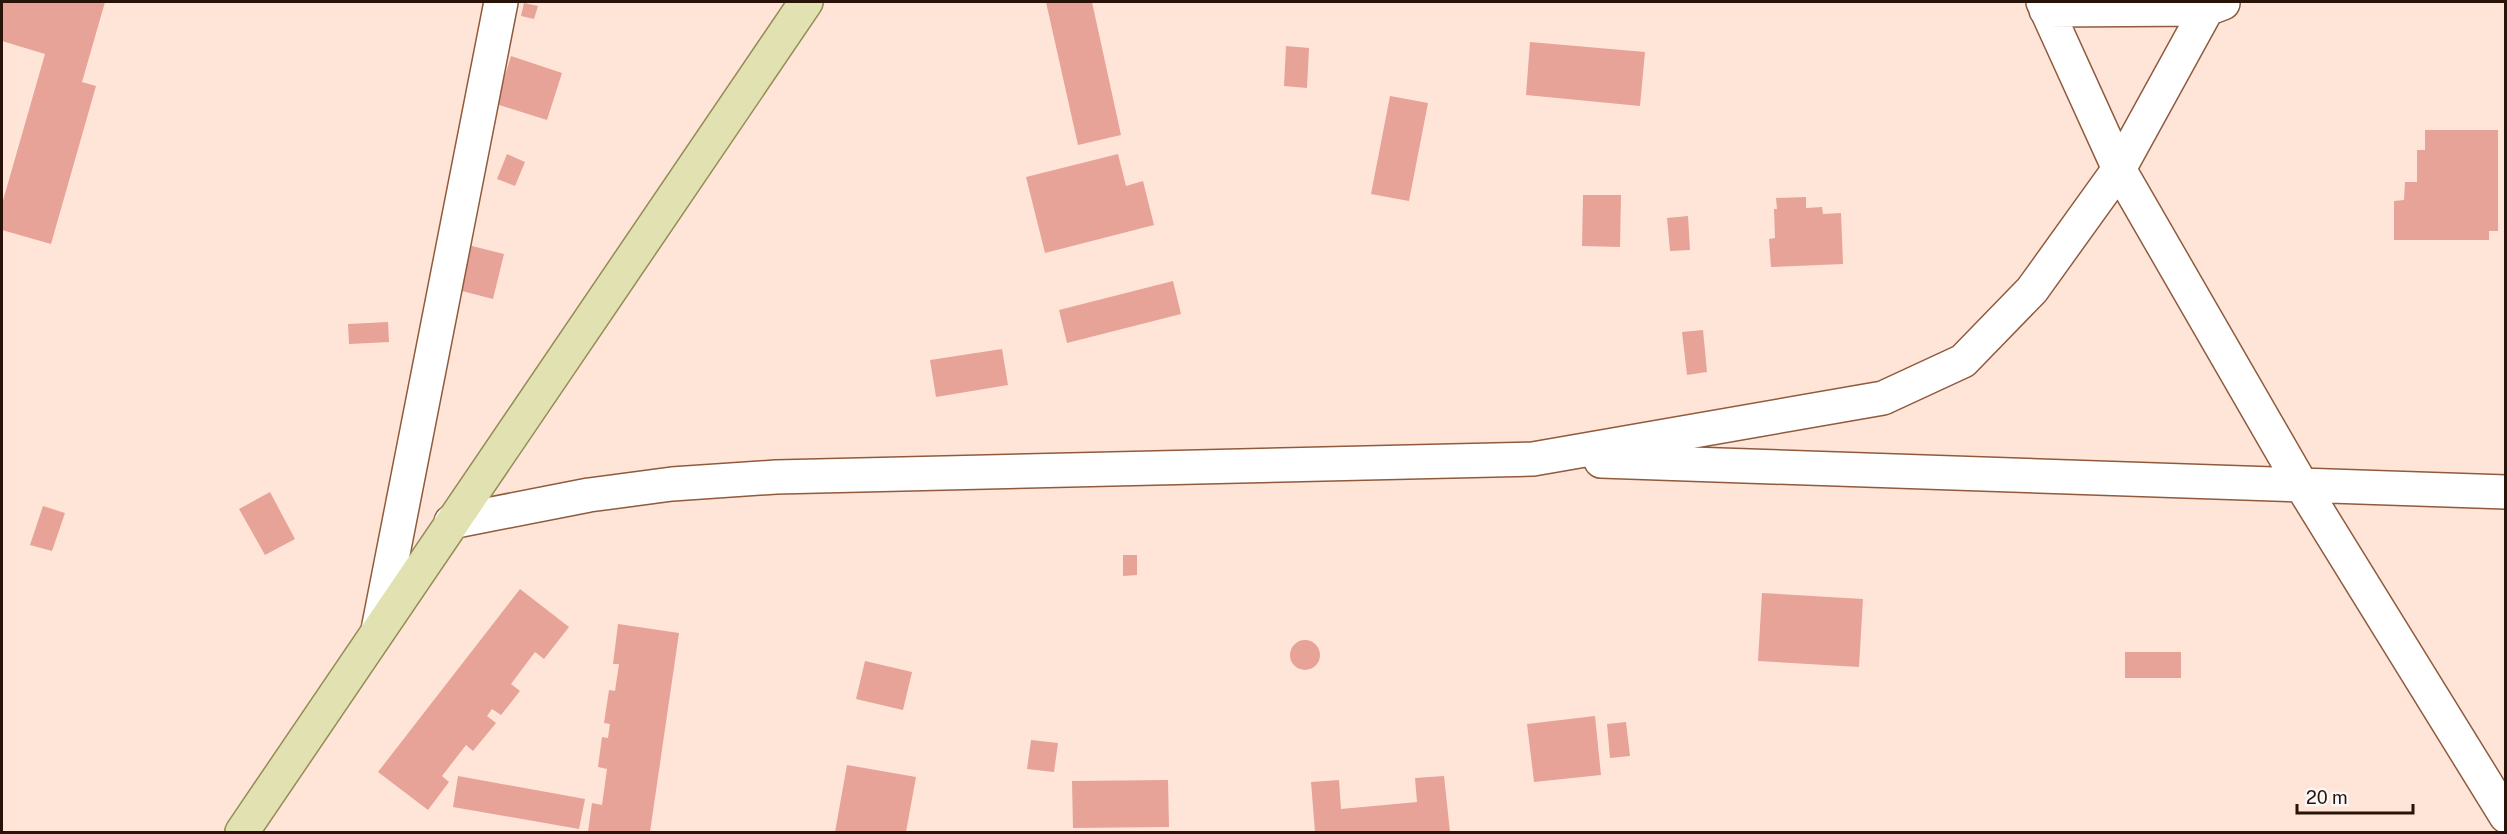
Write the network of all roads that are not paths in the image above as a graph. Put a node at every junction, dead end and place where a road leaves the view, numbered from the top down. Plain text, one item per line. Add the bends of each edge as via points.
1 (501, 2) edge
2 (806, 2) edge
3 (2217, 5) edge
4 (2044, 6) edge
5 (2119, 169) junction
6 (1533, 459) junction
7 (2302, 486) junction
8 (2505, 492) edge
9 (451, 522) junction
10 (378, 630) junction
11 (2505, 816) edge
12 (242, 832) edge

1 - 10 street
2 - 9 main road
3 - 4 street
3 - 5 street
4 - 5 street
5 - 6 street via 2032,290 1963,361 1883,398
5 - 7 street
6 - 7 street
6 - 9 street via 776,477 589,495
7 - 8 street
7 - 11 street
9 - 10 main road
10 - 12 main road

